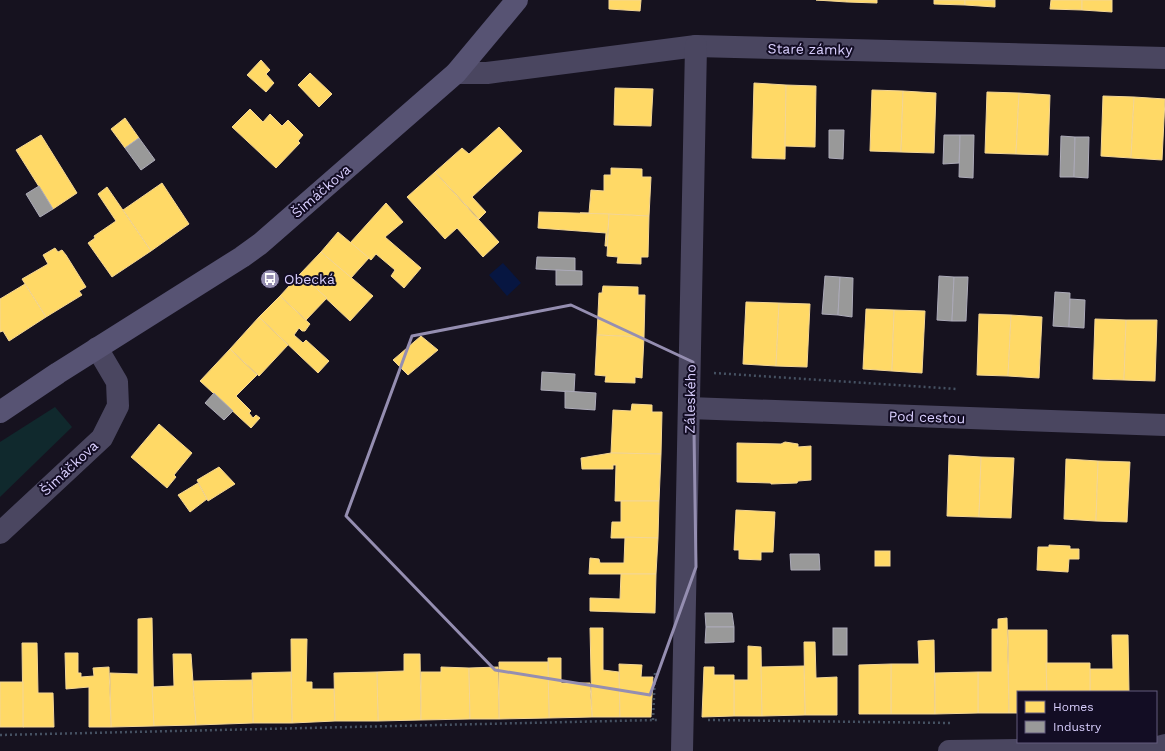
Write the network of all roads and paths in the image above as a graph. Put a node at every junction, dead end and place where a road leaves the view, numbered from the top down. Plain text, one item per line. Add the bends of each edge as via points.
1 (517, 0) edge
2 (696, 46) junction
3 (1165, 58) edge
4 (456, 73) junction
5 (97, 348) junction
6 (710, 373) dead end
7 (958, 389) dead end
8 (690, 408) junction
9 (0, 412) edge
10 (1165, 425) edge
11 (0, 533) edge
12 (683, 720) junction
13 (955, 723) dead end
14 (0, 735) edge
15 (1165, 745) edge
16 (682, 751) edge
17 (949, 751) edge

1 - 4 street, Šimáčkova
2 - 3 street, Staré zámky
2 - 4 street, Staré zámky via 487,73
2 - 8 street, Záleského
4 - 5 street, Šimáčkova via 260,244
5 - 9 street, Šimáčkova
5 - 11 street, Šimáčkova via 117,382 118,406 102,438
6 - 7 path
8 - 10 street, Pod cestou
8 - 12 street, Záleského
12 - 13 path
12 - 14 path
12 - 16 street, Záleského
15 - 17 street via 1154,748

